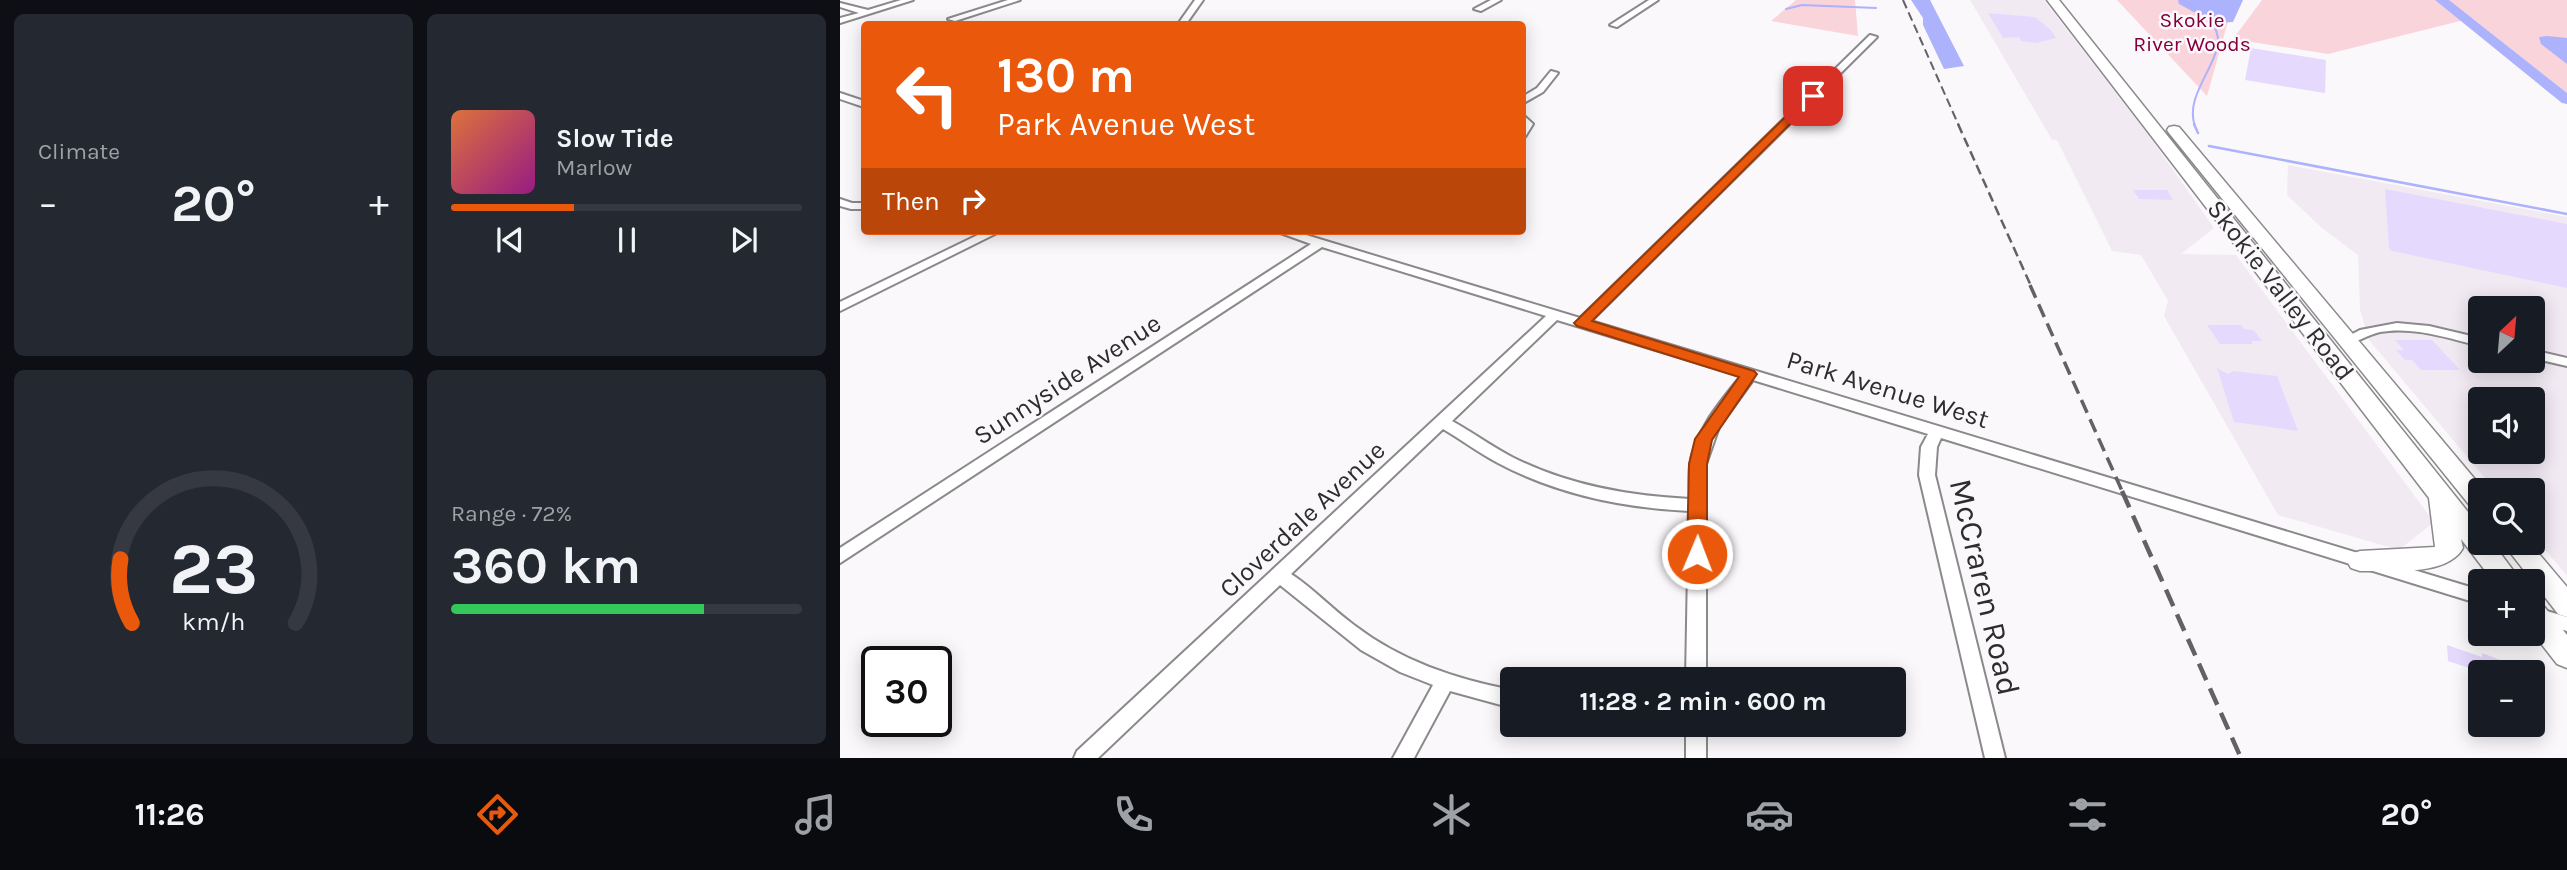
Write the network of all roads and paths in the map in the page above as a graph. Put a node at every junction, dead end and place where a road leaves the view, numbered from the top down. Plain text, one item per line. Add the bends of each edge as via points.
1 (909, 0) edge
2 (1016, 0) edge
3 (1199, 0) edge
4 (1497, 0) edge
5 (1654, 0) edge
6 (2053, 0) edge
7 (2067, 0) edge
8 (840, 5) edge
9 (1478, 9) dead end
10 (867, 12) junction
11 (953, 19) dead end
12 (840, 21) edge
13 (1184, 21) edge
14 (1614, 24) dead end
15 (1873, 37) dead end
16 (1554, 73) dead end
17 (840, 96) edge
18 (1526, 98) edge
19 (861, 103) edge
20 (840, 202) edge
21 (861, 206) edge
22 (987, 235) edge
23 (1294, 235) edge
24 (1320, 243) junction
25 (840, 307) edge
26 (1554, 316) junction
27 (1582, 323) junction
28 (2468, 339) edge
29 (2348, 341) junction
30 (2545, 357) edge
31 (2567, 362) edge
32 (1749, 374) junction
33 (1441, 421) junction
34 (1937, 431) junction
35 (2468, 486) edge
36 (2438, 491) junction
37 (1698, 505) junction
38 (2525, 555) edge
39 (840, 556) edge
40 (2360, 561) junction
41 (2499, 569) edge
42 (1278, 575) junction
43 (2468, 593) edge
44 (2567, 606) edge
45 (2545, 617) edge
46 (2567, 624) edge
47 (2545, 628) edge
48 (2567, 656) edge
49 (1696, 667) edge
50 (1445, 682) junction
51 (1500, 696) edge
52 (1696, 737) edge
53 (1084, 758) edge
54 (1404, 758) edge
55 (1696, 758) edge
56 (1995, 758) edge

1 - 10 street
2 - 11 street
3 - 13 street
4 - 9 street
5 - 14 street
6 - 36 highway, Skokie Valley Road
7 - 29 highway, Skokie Valley Road
8 - 10 street
10 - 12 street
15 - 27 street
16 - 18 street
17 - 19 street
20 - 21 street
22 - 25 street
23 - 24 street, Park Avenue West
24 - 26 street, Park Avenue West
24 - 39 street, Sunnyside Avenue
26 - 27 street, Park Avenue West
26 - 33 street, Cloverdale Avenue
27 - 32 street, Park Avenue West
28 - 29 street via 2408,325 2365,331
29 - 35 highway, Skokie Valley Road
30 - 31 street
32 - 34 street, Park Avenue West
32 - 37 street via 1703,439
33 - 37 street via 1503,458 1549,478 1627,498
33 - 42 street, Cloverdale Avenue
34 - 40 street, Park Avenue West
34 - 56 street, McCraren Road via 1927,475
36 - 40 highway via 2449,531 2450,548 2444,554
36 - 41 highway, Skokie Valley Road
37 - 49 street
38 - 44 highway
40 - 43 street, Park Avenue West
42 - 50 street via 1363,642
42 - 53 street, Cloverdale Avenue
45 - 46 street
47 - 48 highway
50 - 51 street
50 - 54 street
52 - 55 street

